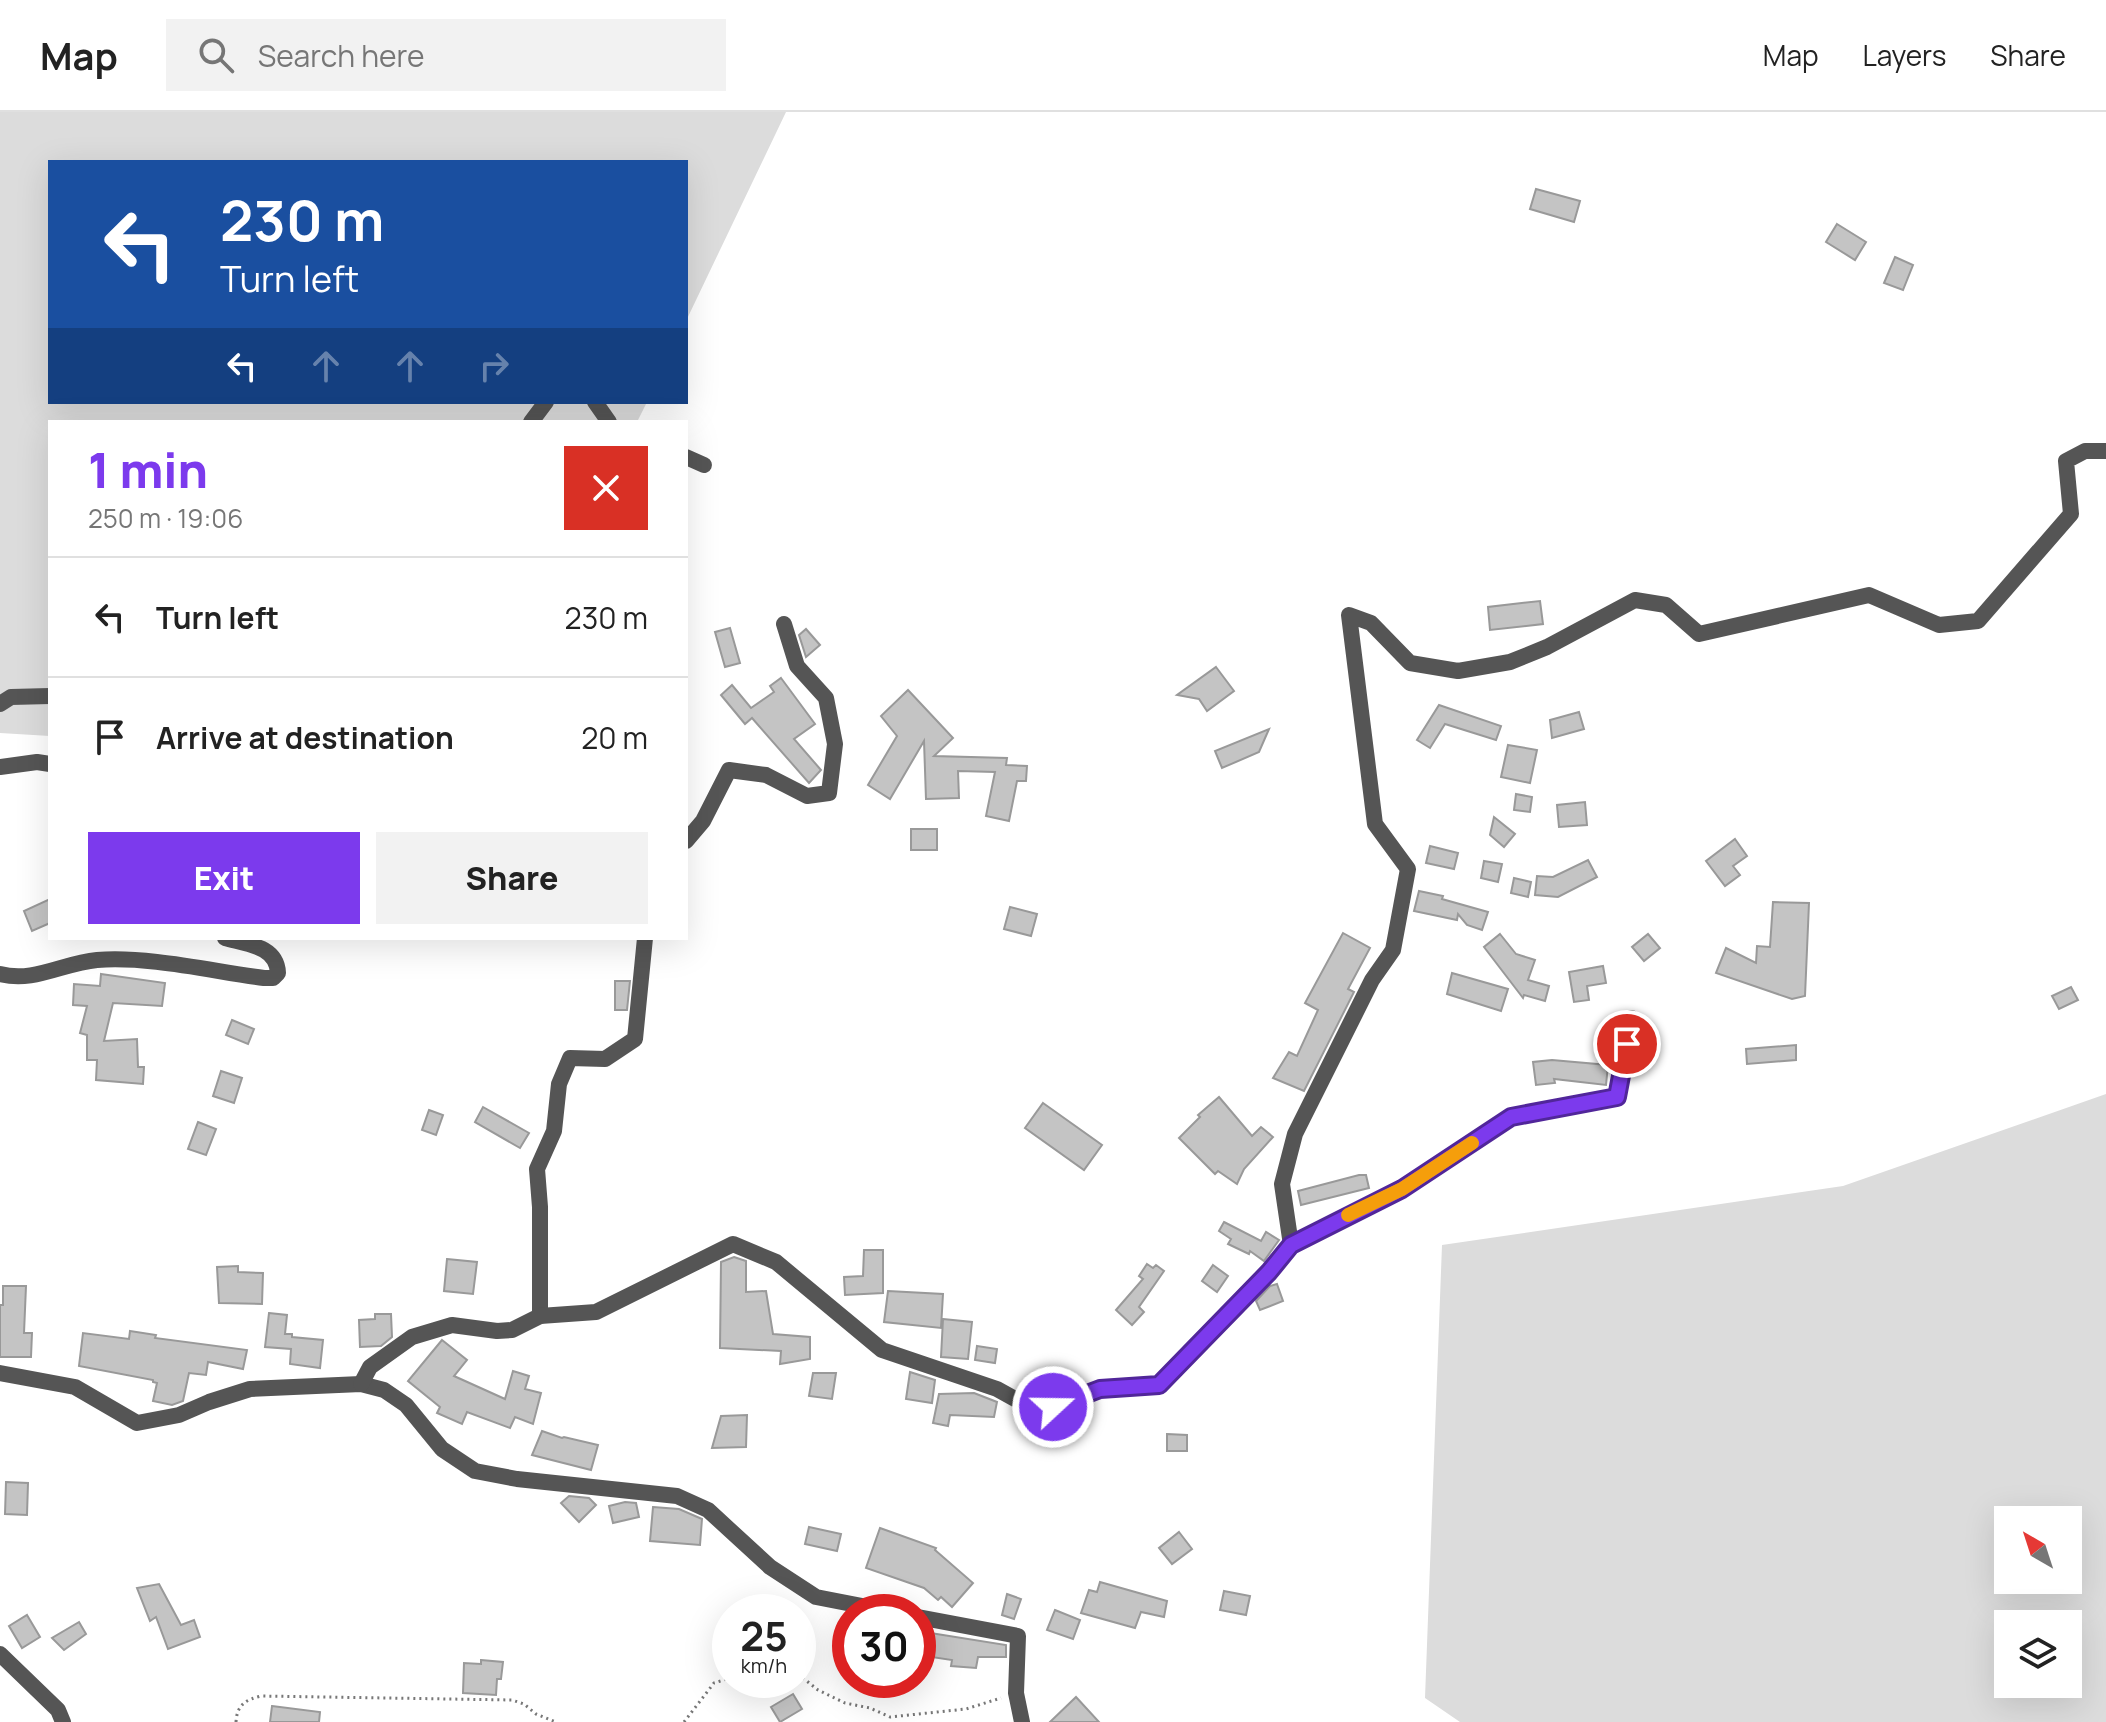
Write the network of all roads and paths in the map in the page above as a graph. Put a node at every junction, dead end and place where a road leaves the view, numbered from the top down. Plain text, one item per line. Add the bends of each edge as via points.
1 (2106, 451) edge
2 (688, 458) edge
3 (704, 465) dead end
4 (784, 624) dead end
5 (48, 696) edge
6 (0, 704) edge
7 (48, 764) edge
8 (0, 767) edge
9 (688, 839) edge
10 (231, 940) edge
11 (645, 940) edge
12 (0, 974) edge
13 (1631, 1018) dead end
14 (1291, 1245) junction
15 (540, 1316) junction
16 (0, 1373) edge
17 (361, 1384) junction
18 (832, 1600) edge
19 (936, 1620) edge
20 (0, 1654) edge
21 (712, 1686) edge
22 (816, 1688) edge
23 (1016, 1693) junction
24 (63, 1722) edge
25 (236, 1722) edge
26 (556, 1722) edge
27 (684, 1722) edge
28 (1022, 1722) edge

1 - 14 street via 2085,451 2066,461 2071,514 1978,621 1939,625 1869,595 1699,634 1666,605 1635,600 1510,662 1458,671 1410,663 1371,623 1349,615 1375,824 1408,869 1393,950 1372,980 1295,1134 1282,1184
2 - 3 street
4 - 9 street via 797,666 826,698 835,744 829,793 807,796 766,775 729,770
5 - 6 street via 11,697
7 - 8 street
10 - 12 street via 271,953 278,973 264,978 99,960 30,976
11 - 15 street via 635,1039 605,1059 570,1058 559,1084 554,1131 537,1169
13 - 14 street via 1617,1097 1511,1117 1402,1189
14 - 15 street via 1159,1385 1100,1389 1033,1409 997,1389 882,1350 776,1262 733,1244 596,1312
15 - 17 street via 512,1330 452,1325 412,1337 370,1367
16 - 17 street via 75,1387 137,1423 179,1415 250,1389
17 - 18 street via 384,1390 406,1405 442,1449 475,1471 677,1496 708,1510 770,1567 816,1597
19 - 23 street via 1018,1636
20 - 24 street via 58,1710
21 - 27 path
22 - 23 path via 890,1717 966,1709
23 - 28 street
25 - 26 path via 239,1706 247,1700 275,1696 512,1700

